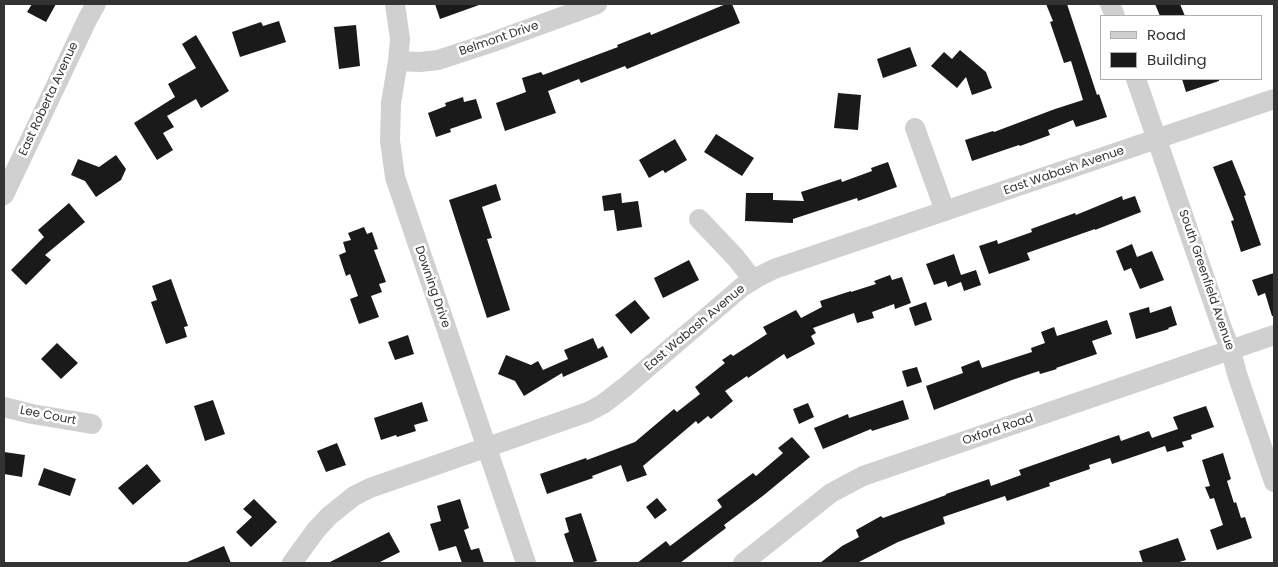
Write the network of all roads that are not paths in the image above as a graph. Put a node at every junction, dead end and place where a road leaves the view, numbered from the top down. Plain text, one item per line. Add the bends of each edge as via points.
1 (96, 4) edge
2 (395, 4) edge
3 (597, 4) edge
4 (398, 61) junction
5 (1136, 80) edge
6 (1274, 99) edge
7 (915, 128) dead end
8 (1157, 139) junction
9 (4, 195) edge
10 (945, 211) junction
11 (699, 219) dead end
12 (753, 280) junction
13 (1274, 335) edge
14 (1231, 351) junction
15 (4, 407) edge
16 (92, 424) dead end
17 (486, 447) junction
18 (1274, 482) edge
19 (292, 563) edge
20 (526, 563) edge
21 (743, 563) edge

1 - 9 street, East Roberta Avenue
2 - 4 street, Downing Drive via 400,39
3 - 4 street, Belmont Drive via 438,60
4 - 17 street, Downing Drive via 391,103 390,140 395,177
5 - 8 street, South Greenfield Avenue
6 - 8 street, East Wabash Avenue
7 - 10 street
8 - 10 street, East Wabash Avenue
8 - 14 street, South Greenfield Avenue
10 - 12 street, East Wabash Avenue via 774,269
11 - 12 street
12 - 17 street, East Wabash Avenue via 603,404
13 - 14 street, Oxford Road
14 - 18 street, South Greenfield Avenue
14 - 21 street, Oxford Road via 863,476 831,493
15 - 16 street, Lee Court
17 - 19 street, East Wabash Avenue via 386,481 354,496 316,530
17 - 20 street, Downing Drive

